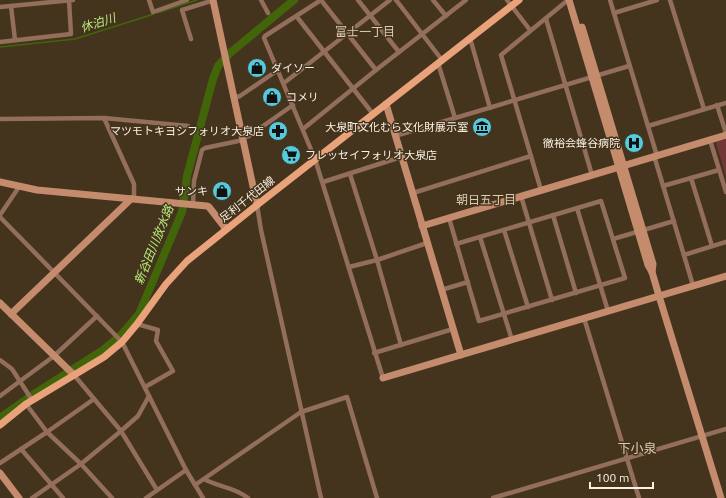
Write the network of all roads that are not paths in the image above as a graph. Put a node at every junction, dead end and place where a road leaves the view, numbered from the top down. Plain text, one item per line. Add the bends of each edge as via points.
1 (70, 0) edge
2 (149, 0) edge
3 (187, 0) edge
4 (213, 0) edge
5 (261, 0) edge
6 (358, 0) edge
7 (390, 0) edge
8 (396, 0) edge
9 (433, 0) edge
10 (466, 0) edge
11 (518, 0) edge
12 (568, 0) edge
13 (574, 0) edge
14 (610, 0) edge
15 (657, 0) edge
16 (670, 0) edge
17 (179, 1) edge
18 (34, 2) edge
19 (509, 3) edge
20 (11, 6) junction
21 (0, 7) edge
22 (268, 13) dead end
23 (614, 13) junction
24 (370, 16) junction
25 (446, 16) junction
26 (297, 17) dead end
27 (546, 19) junction
28 (530, 30) junction
29 (347, 34) junction
30 (422, 35) junction
31 (470, 38) junction
32 (191, 39) dead end
33 (15, 40) junction
34 (0, 42) edge
35 (324, 51) junction
36 (399, 52) junction
37 (440, 61) junction
38 (630, 66) junction
39 (278, 70) junction
40 (376, 70) junction
41 (594, 76) junction
42 (284, 83) junction
43 (565, 85) junction
44 (353, 88) junction
45 (234, 98) junction
46 (515, 101) junction
47 (726, 103) edge
48 (386, 104) junction
49 (293, 105) junction
50 (717, 105) junction
51 (490, 108) junction
52 (704, 109) junction
53 (373, 114) junction
54 (104, 118) junction
55 (455, 118) junction
56 (0, 119) edge
57 (188, 126) dead end
58 (648, 126) junction
59 (303, 129) junction
60 (726, 134) edge
61 (395, 136) junction
62 (243, 139) junction
63 (710, 140) junction
64 (531, 156) junction
65 (401, 157) junction
66 (656, 157) junction
67 (316, 159) junction
68 (621, 166) junction
69 (719, 170) junction
70 (350, 174) junction
71 (592, 175) junction
72 (691, 178) junction
73 (0, 182) edge
74 (323, 182) junction
75 (663, 186) junction
76 (19, 187) junction
77 (541, 190) junction
78 (726, 192) edge
79 (413, 193) junction
80 (521, 196) junction
81 (132, 199) junction
82 (190, 205) junction
83 (257, 205) junction
84 (577, 208) junction
85 (553, 215) junction
86 (0, 216) edge
87 (449, 218) junction
88 (674, 221) junction
89 (528, 222) junction
90 (422, 226) junction
91 (226, 229) junction
92 (504, 230) junction
93 (641, 231) junction
94 (480, 237) junction
95 (613, 239) junction
96 (726, 242) edge
97 (427, 243) junction
98 (456, 244) junction
99 (712, 246) junction
100 (684, 255) junction
101 (376, 260) junction
102 (349, 267) junction
103 (54, 272) junction
104 (726, 276) edge
105 (468, 282) junction
106 (692, 282) dead end
107 (600, 286) junction
108 (442, 290) junction
109 (576, 292) junction
110 (659, 296) junction
111 (552, 300) junction
112 (0, 303) edge
113 (528, 307) junction
114 (608, 311) junction
115 (11, 314) junction
116 (504, 314) junction
117 (97, 316) junction
118 (584, 318) junction
119 (137, 324) junction
120 (453, 329) junction
121 (512, 340) junction
122 (122, 342) junction
123 (401, 344) junction
124 (374, 353) junction
125 (461, 355) junction
126 (54, 356) junction
127 (0, 360) edge
128 (71, 372) junction
129 (383, 378) joint
130 (19, 382) junction
131 (145, 388) junction
132 (0, 396) edge
133 (149, 396) junction
134 (94, 398) junction
135 (29, 401) junction
136 (301, 412) junction
137 (0, 425) edge
138 (726, 429) edge
139 (121, 431) junction
140 (47, 432) junction
141 (702, 436) junction
142 (21, 449) junction
143 (627, 457) junction
144 (0, 463) edge
145 (81, 464) junction
146 (186, 470) junction
147 (1, 475) edge
148 (204, 479) junction
149 (51, 485) junction
150 (195, 485) junction
151 (157, 490) junction
152 (19, 498) edge
153 (32, 498) edge
154 (63, 498) edge
155 (112, 498) edge
156 (146, 498) edge
157 (203, 498) edge
158 (248, 498) edge
159 (321, 498) edge
160 (378, 498) edge
161 (493, 498) edge
162 (639, 498) edge
163 (721, 498) edge

1 - 18 street
1 - 33 street via 71,34
2 - 17 street via 153,12
3 - 17 street
4 - 32 street via 182,10
4 - 45 street
5 - 22 street
6 - 24 street
7 - 24 street
8 - 30 street
9 - 25 street
10 - 25 street
11 - 19 main road, 足利千代田線
12 - 27 street
12 - 41 street
13 - 41 street
14 - 23 street
15 - 23 street
16 - 52 street
18 - 20 street
19 - 28 street
19 - 31 main road, 足利千代田線
20 - 21 street
20 - 33 street
23 - 38 street
24 - 29 street
24 - 36 street
25 - 30 street
26 - 35 street
27 - 28 street
27 - 43 street
28 - 46 street via 501,54
29 - 35 street
29 - 39 street via 321,0 265,36
29 - 40 street
30 - 36 street
30 - 37 street
31 - 37 main road, 足利千代田線
31 - 51 street
33 - 34 street
35 - 42 street
35 - 44 street
36 - 40 street
37 - 48 main road, 足利千代田線
37 - 55 street
38 - 41 street
38 - 58 street
39 - 42 street
39 - 45 street
40 - 44 street
41 - 43 street
41 - 68 street
42 - 49 street
43 - 46 street
43 - 71 street
44 - 53 street
44 - 59 street
45 - 62 street
46 - 51 street
46 - 64 street
47 - 50 street
48 - 53 main road, 足利千代田線
48 - 61 street
49 - 59 street
49 - 62 street
50 - 52 street
50 - 60 street
51 - 55 street
52 - 58 street
53 - 67 main road, 足利千代田線
54 - 56 street
54 - 57 street
54 - 81 street via 134,184
55 - 61 street
58 - 66 street
59 - 67 street
60 - 63 street
61 - 65 street
62 - 82 street via 202,150
62 - 83 street
63 - 66 street
63 - 69 street
64 - 77 street
64 - 79 street
65 - 70 street
65 - 79 street
66 - 68 street
66 - 75 street
67 - 74 street
67 - 83 main road, 足利千代田線
68 - 71 street
68 - 93 street
69 - 72 street
69 - 78 street
70 - 74 street
70 - 101 street
71 - 77 street
72 - 75 street
72 - 99 street
73 - 76 street
74 - 102 street
75 - 88 street
76 - 81 street
76 - 86 street
77 - 80 street
79 - 90 street
80 - 87 street
80 - 89 street
81 - 82 street
81 - 103 street
82 - 91 street via 209,207
83 - 91 main road, 足利千代田線
83 - 136 street
84 - 85 street
84 - 95 street via 602,201
84 - 107 street
85 - 89 street
85 - 109 street
86 - 103 street
87 - 90 street
87 - 98 street
88 - 93 street
88 - 100 street
89 - 92 street
89 - 111 street
90 - 97 street
91 - 119 main road, 足利千代田線 via 187,261 166,284
92 - 94 street
92 - 113 street
93 - 95 street
93 - 110 street via 648,265
94 - 98 street
94 - 116 street
95 - 107 street via 625,278
96 - 99 street
97 - 101 street
97 - 108 street
98 - 105 street
99 - 100 street
100 - 106 street
101 - 102 street
101 - 123 street
102 - 124 street
103 - 115 street
103 - 117 street
104 - 110 street
105 - 108 street
105 - 116 street via 479,321
107 - 109 street
107 - 114 street
108 - 120 street
109 - 111 street
110 - 114 street
110 - 141 street
111 - 113 street
112 - 115 street
113 - 116 street
114 - 118 street
115 - 126 street
116 - 121 street
117 - 122 street
117 - 126 street
118 - 121 street
118 - 143 street
119 - 122 main road, 足利千代田線
119 - 131 street via 158,330 156,341 173,370
120 - 123 street
120 - 125 street
121 - 125 street
122 - 128 main road, 足利千代田線 via 104,357
122 - 131 street
123 - 124 street
124 - 129 street
125 - 129 street
126 - 128 street
126 - 130 street
127 - 130 street via 12,369
128 - 134 street
128 - 135 main road, 足利千代田線
130 - 132 street
130 - 135 street
131 - 133 street
133 - 139 street via 138,416
133 - 146 street
134 - 139 street
134 - 140 street
135 - 137 main road, 足利千代田線
135 - 140 street
136 - 148 street
136 - 159 street
136 - 160 street via 347,397
138 - 141 street
139 - 145 street
139 - 151 street
140 - 142 street
140 - 145 street
141 - 143 street
141 - 163 street
142 - 144 street
142 - 149 street
143 - 161 street
143 - 162 street
145 - 149 street
145 - 155 street
146 - 150 street
146 - 151 street
147 - 152 street
148 - 150 street
148 - 158 street via 237,491
149 - 153 street
149 - 154 street
150 - 157 street
151 - 156 street

